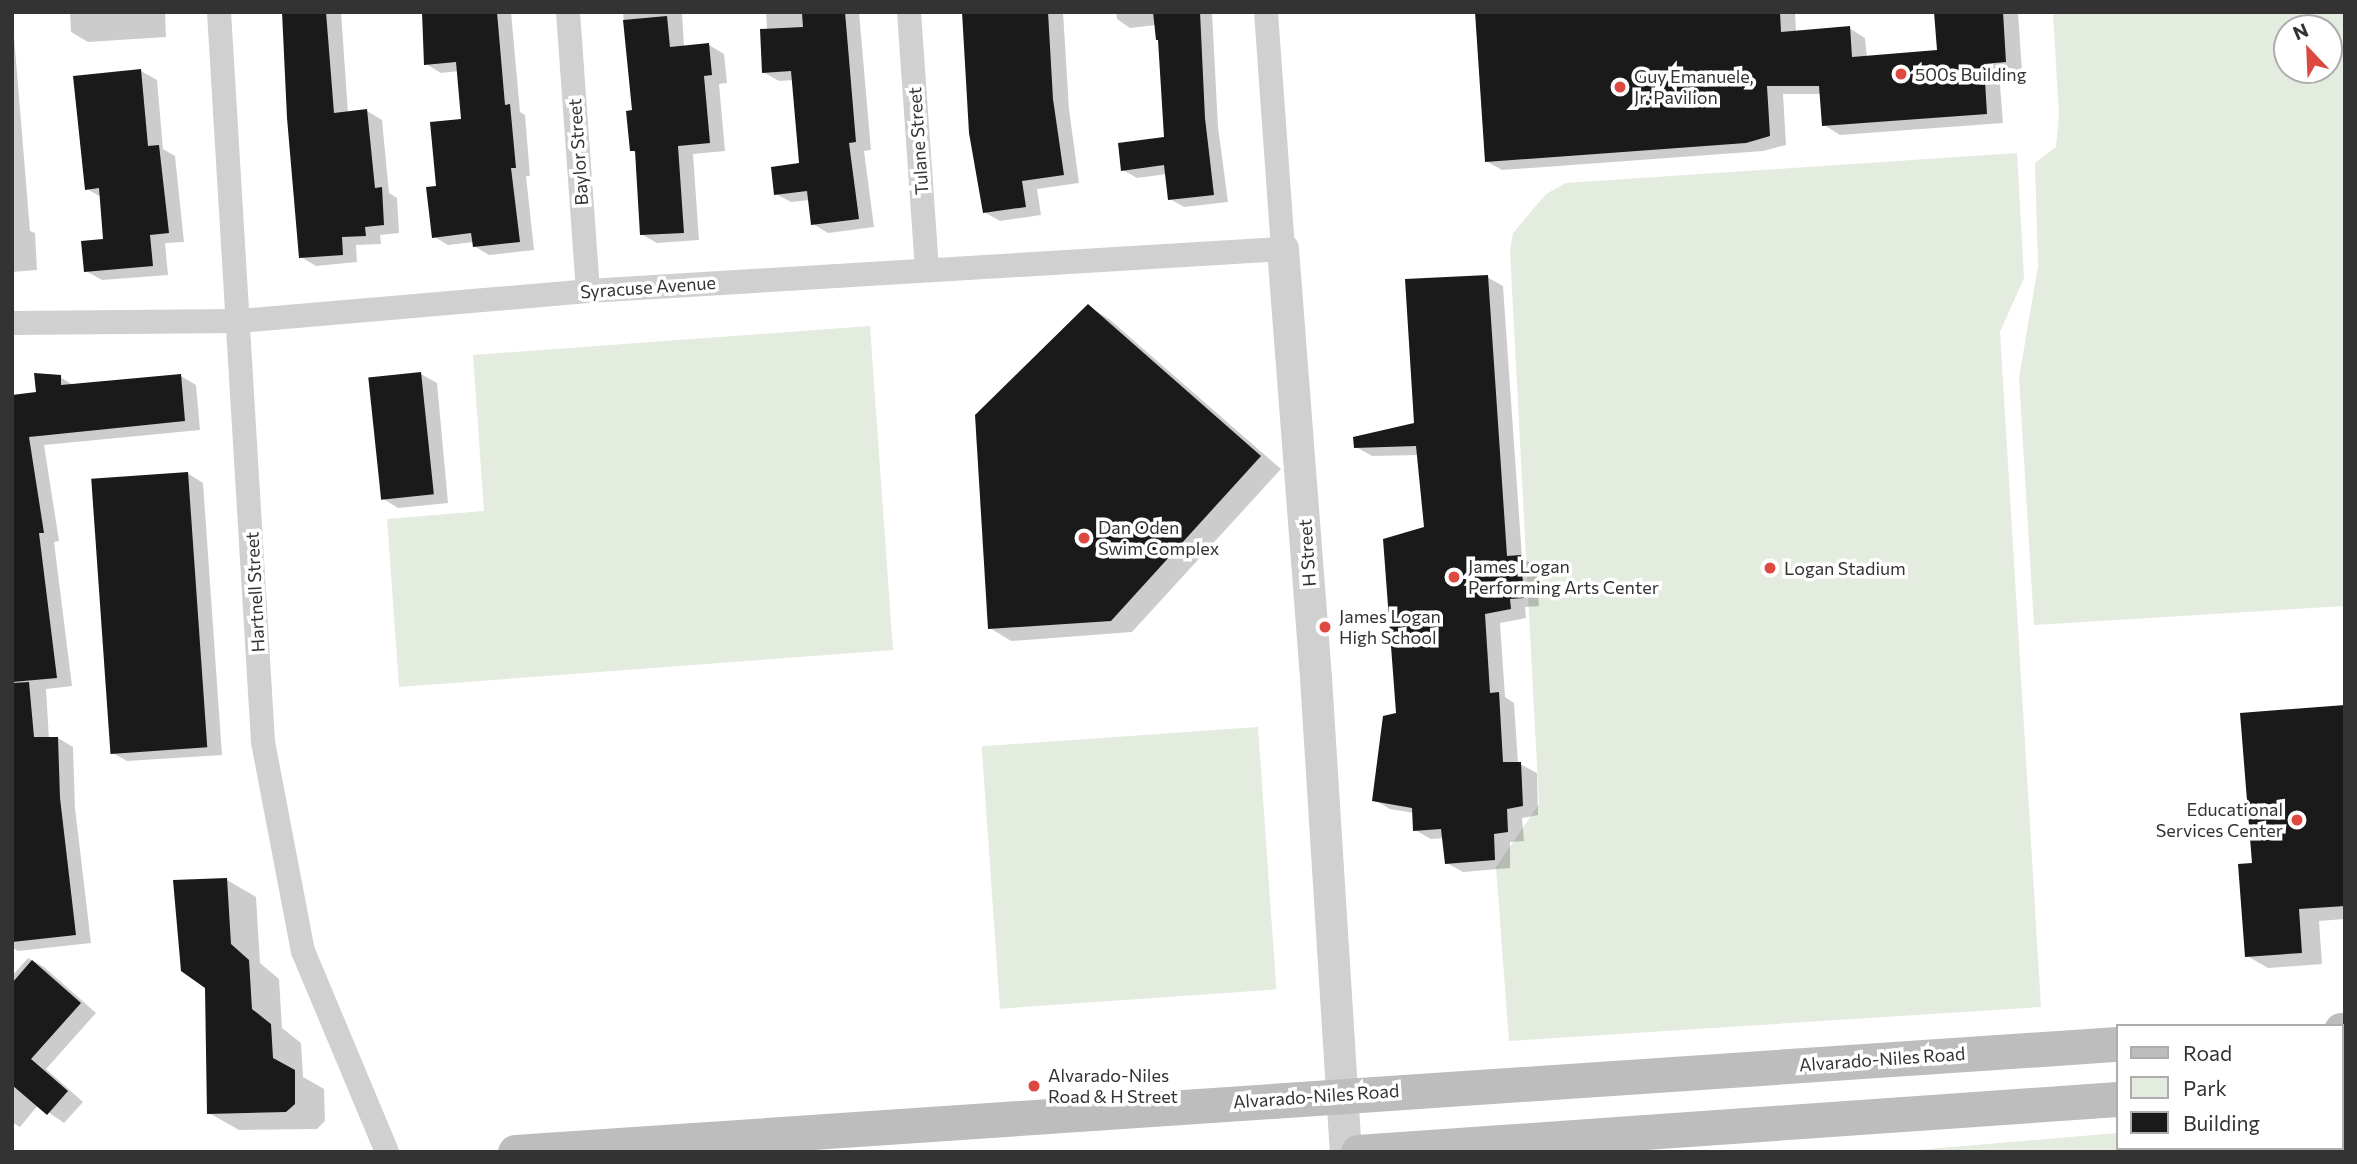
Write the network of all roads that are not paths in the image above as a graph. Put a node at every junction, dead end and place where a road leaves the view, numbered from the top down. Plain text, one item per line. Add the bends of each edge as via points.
1 (219, 12) edge
2 (568, 12) edge
3 (909, 12) edge
4 (1266, 12) edge
5 (1283, 249) junction
6 (927, 269) junction
7 (588, 291) junction
8 (239, 321) junction
9 (12, 323) edge
10 (2116, 1044) edge
11 (1344, 1094) junction
12 (2116, 1100) edge
13 (387, 1152) edge
14 (515, 1152) edge
15 (1346, 1152) edge
16 (1357, 1152) edge

1 - 8 street, Hartnell Street
2 - 7 street, Baylor Street
3 - 6 street, Tulane Street
4 - 5 street, H Street
5 - 6 street, Syracuse Avenue
5 - 11 street, H Street
6 - 7 street, Syracuse Avenue
7 - 8 street, Syracuse Avenue
8 - 9 street, Syracuse Avenue
8 - 13 street, Hartnell Street via 263,742 303,951
10 - 11 main road, Alvarado-Niles Road
11 - 14 main road, Alvarado-Niles Road
11 - 15 street, H Street
12 - 16 main road

